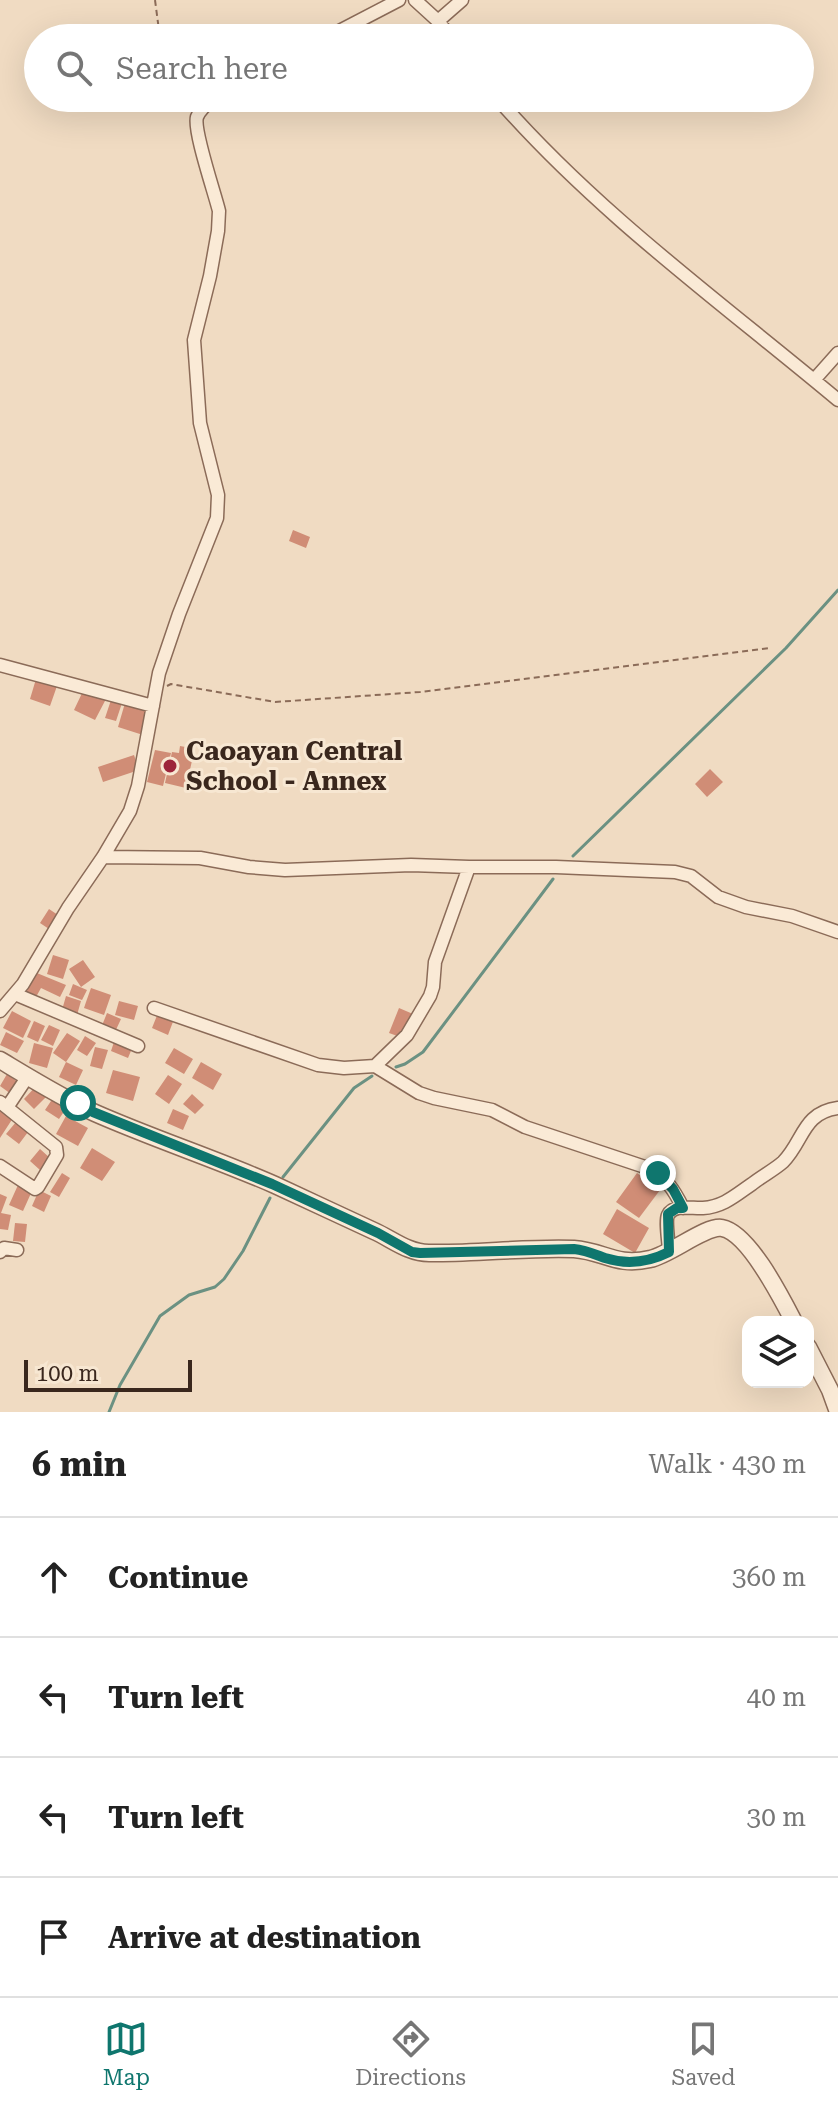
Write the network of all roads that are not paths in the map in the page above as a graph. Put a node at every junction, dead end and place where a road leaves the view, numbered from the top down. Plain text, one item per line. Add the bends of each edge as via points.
1 (399, 0) edge
2 (415, 0) edge
3 (462, 0) edge
4 (438, 21) junction
5 (353, 24) edge
6 (440, 24) edge
7 (200, 112) edge
8 (510, 112) edge
9 (838, 353) edge
10 (814, 380) junction
11 (838, 400) edge
12 (0, 665) edge
13 (153, 706) junction
14 (103, 857) junction
15 (469, 867) junction
16 (838, 932) edge
17 (15, 994) junction
18 (154, 1008) dead end
19 (0, 1011) edge
20 (138, 1046) dead end
21 (0, 1060) edge
22 (375, 1066) junction
23 (28, 1076) junction
24 (4, 1104) edge
25 (838, 1108) edge
26 (0, 1166) edge
27 (683, 1208) junction
28 (17, 1250) dead end
29 (0, 1252) edge
30 (669, 1252) junction
31 (791, 1316) edge
32 (814, 1359) edge
33 (838, 1412) edge

1 - 5 street
2 - 4 street
3 - 4 street
4 - 6 street
7 - 13 street via 200,141 219,221 194,345 200,423 219,507 159,673
8 - 10 street via 629,229
9 - 10 street
10 - 11 street
12 - 13 street
13 - 14 street via 134,802
14 - 15 street via 200,858 285,870
14 - 17 street
15 - 16 street via 675,872 691,876 718,897
15 - 22 street via 435,962 430,996 407,1035
17 - 19 street
17 - 20 street
18 - 22 street via 318,1065
21 - 23 street
22 - 27 street via 419,1093 492,1110 525,1127 648,1168 666,1180
23 - 24 street
23 - 30 street via 93,1112 272,1184 412,1252 574,1249 626,1262
24 - 26 street via 56,1147 57,1155 35,1189
25 - 27 street via 816,1115 782,1162 725,1203
27 - 30 street via 667,1217
28 - 29 street
30 - 31 street via 714,1228 730,1231 768,1273
32 - 33 street

